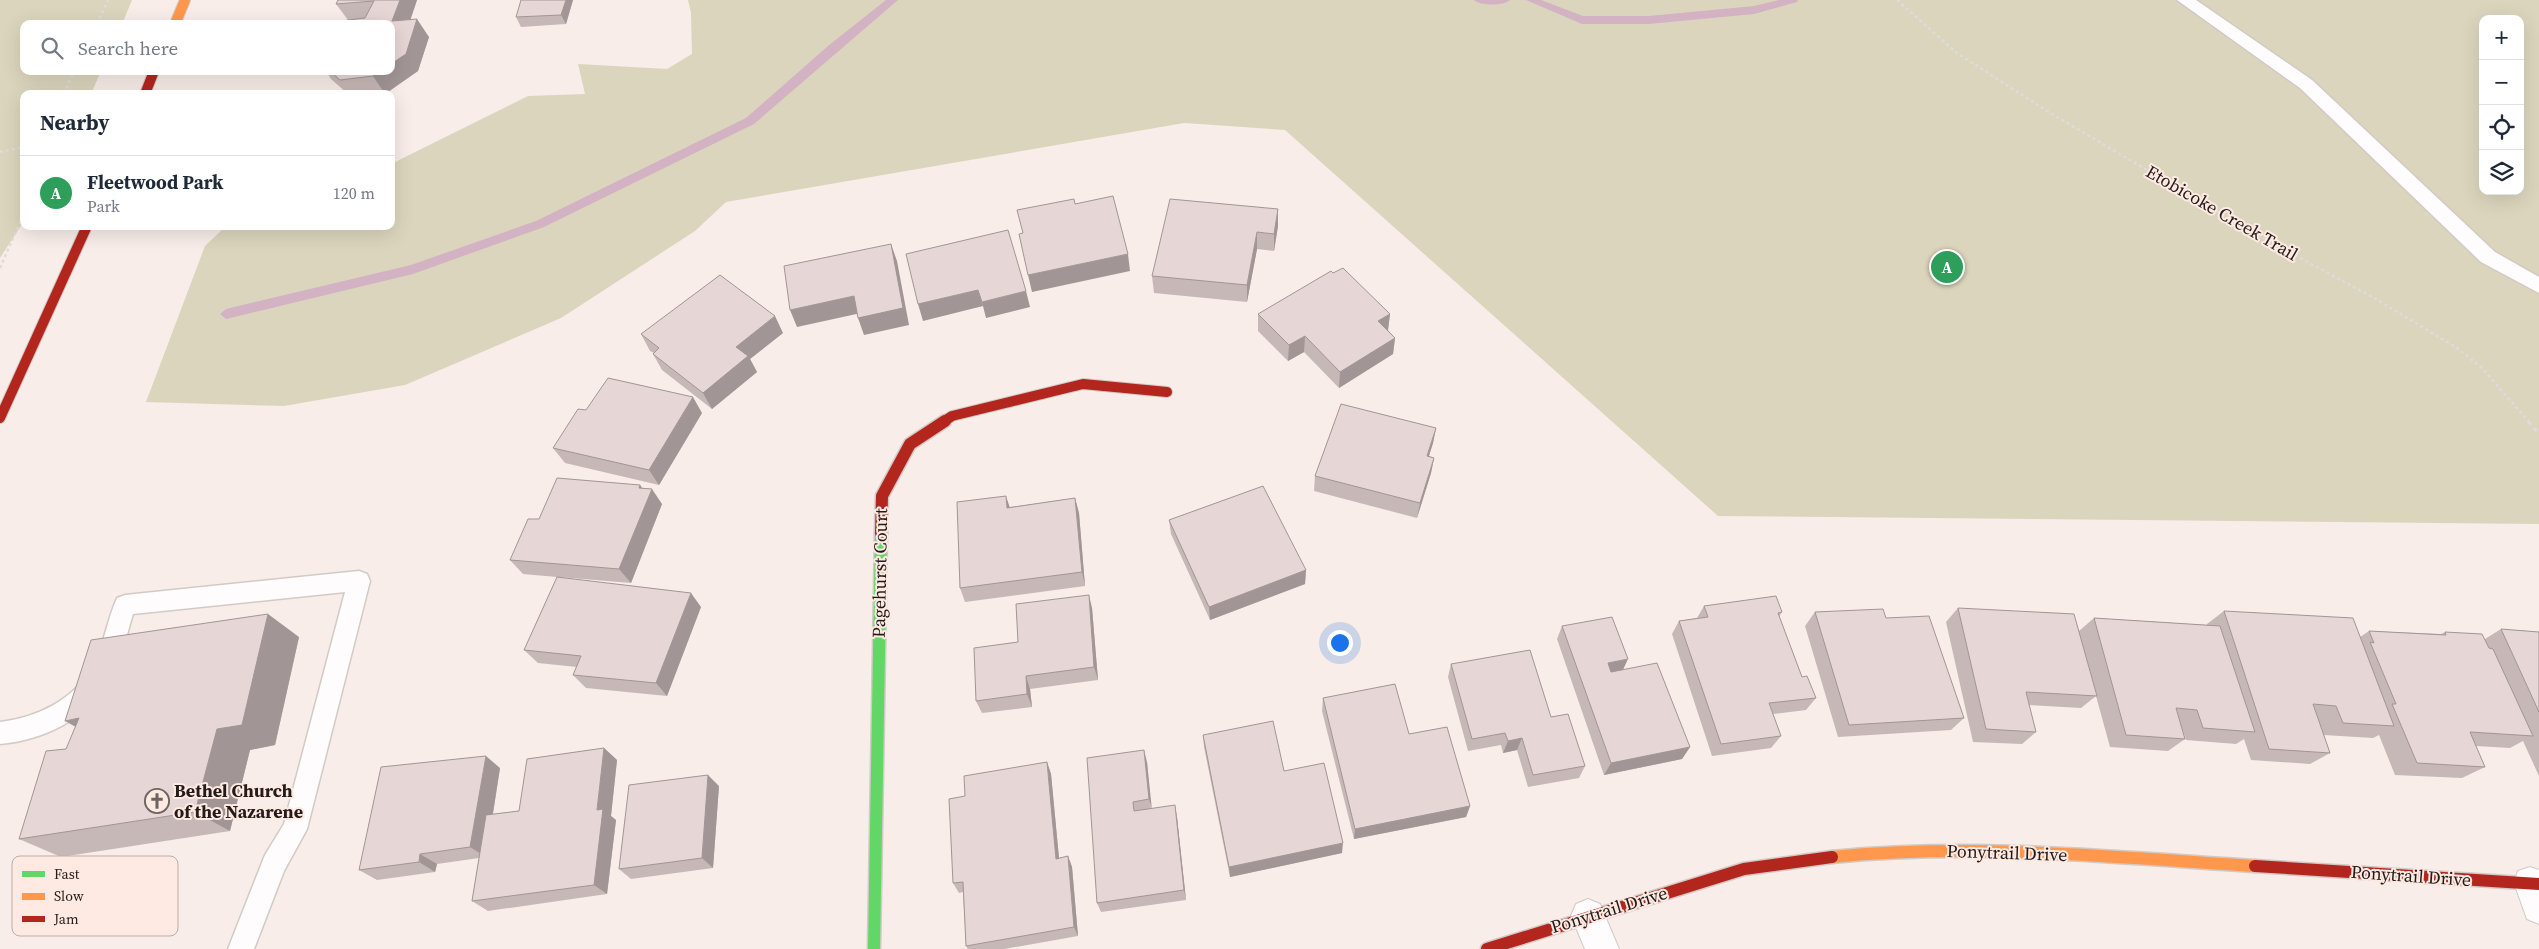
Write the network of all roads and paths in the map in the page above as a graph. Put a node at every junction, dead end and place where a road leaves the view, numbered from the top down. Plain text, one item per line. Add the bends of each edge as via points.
1 (108, 0) edge
2 (185, 0) edge
3 (1897, 0) edge
4 (2185, 0) edge
5 (99, 20) edge
6 (177, 20) edge
7 (72, 75) edge
8 (152, 75) edge
9 (66, 90) edge
10 (147, 90) edge
11 (20, 149) edge
12 (0, 152) edge
13 (20, 221) edge
14 (85, 230) edge
15 (0, 268) edge
16 (2539, 286) edge
17 (1167, 392) dead end
18 (0, 418) edge
19 (2539, 434) edge
20 (0, 733) edge
21 (2536, 891) edge
22 (1588, 916) junction
23 (241, 949) edge
24 (874, 949) edge
25 (1487, 949) edge
26 (1602, 949) edge

1 - 5 path
2 - 6 street
3 - 19 path, Etobicoke Creek Trail via 1957,53 2047,111 2450,344 2482,368
4 - 16 lane via 2306,84 2488,257
7 - 9 path
8 - 10 street
11 - 12 path
13 - 15 path
14 - 18 street
17 - 24 street, Pagehurst Court via 1083,384 952,416 910,444 882,496
20 - 23 lane via 19,731 51,720 79,701 102,673 126,605 360,581 294,829 274,864
21 - 22 street, Ponytrail Drive via 2006,851 1879,851 1744,869
22 - 25 street, Ponytrail Drive
22 - 26 street

